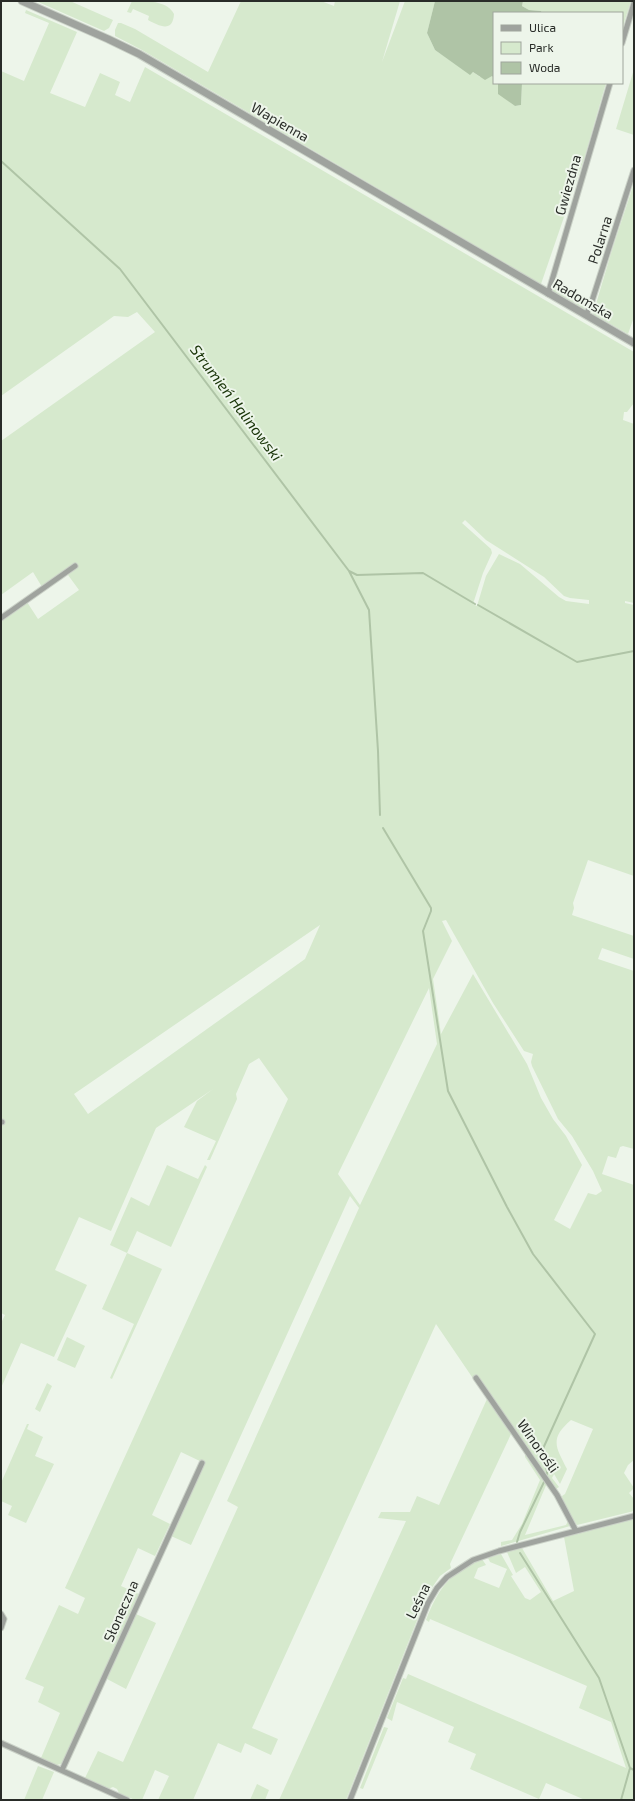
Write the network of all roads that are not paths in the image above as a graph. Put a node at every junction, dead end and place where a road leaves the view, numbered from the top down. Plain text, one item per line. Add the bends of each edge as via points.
1 (22, 1) edge
2 (634, 3) edge
3 (623, 40) edge
4 (610, 84) edge
5 (634, 170) edge
6 (519, 276) joint
7 (548, 294) junction
8 (586, 315) junction
9 (634, 343) edge
10 (75, 566) dead end
11 (1, 618) edge
12 (476, 1378) dead end
13 (202, 1463) dead end
14 (634, 1516) edge
15 (576, 1531) junction
16 (2, 1616) edge
17 (1, 1628) edge
18 (1, 1743) edge
19 (62, 1770) junction
20 (127, 1800) edge
21 (350, 1800) edge

1 - 6 street, Wapienna via 139,54
2 - 3 street
4 - 7 street, Gwiezdna
5 - 8 street, Polarna via 592,304
6 - 7 street, Radomska
7 - 8 street, Radomska
8 - 9 street, Radomska
10 - 11 street
12 - 15 street, Winorośli via 557,1495
13 - 19 street, Słoneczna
14 - 15 street, Leśna
15 - 21 street, Leśna via 485,1555 452,1572 437,1588 428,1603
16 - 17 street
18 - 19 street
19 - 20 street

